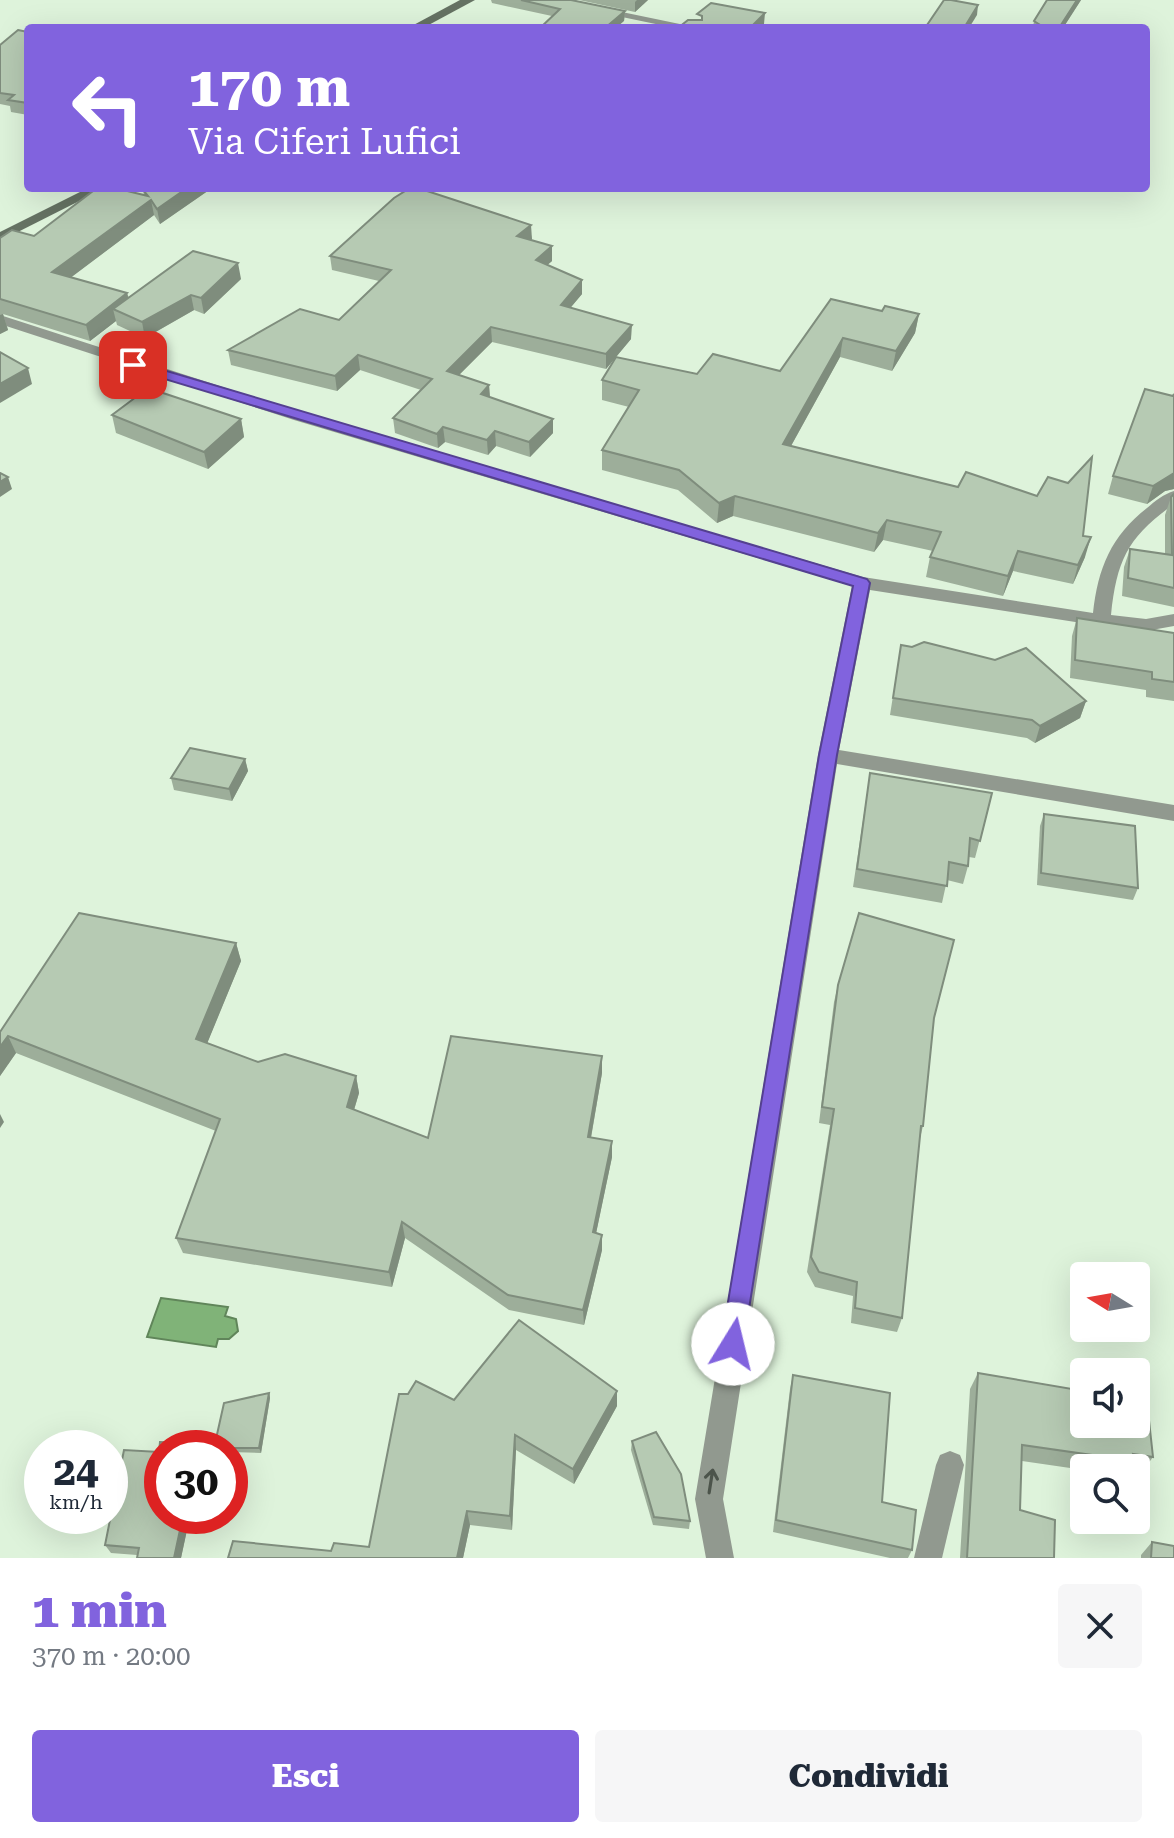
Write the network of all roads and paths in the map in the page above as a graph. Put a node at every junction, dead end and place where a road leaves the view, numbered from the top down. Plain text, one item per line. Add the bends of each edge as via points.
1 (469, 0) edge
2 (546, 0) edge
3 (422, 24) edge
4 (672, 24) edge
5 (90, 192) edge
6 (0, 237) edge
7 (0, 319) edge
8 (1174, 496) edge
9 (862, 583) junction
10 (1101, 620) junction
11 (1174, 620) edge
12 (828, 755) junction
13 (1174, 813) edge
14 (950, 1465) dead end
15 (720, 1558) edge
16 (928, 1558) edge

1 - 3 street
2 - 4 street
5 - 6 street
7 - 9 street via 300,417
8 - 10 street via 1126,535 1114,553
9 - 10 street
9 - 12 street
10 - 11 street via 1146,625
12 - 13 street
15 -> 12 street via 709,1499
14 - 16 street

